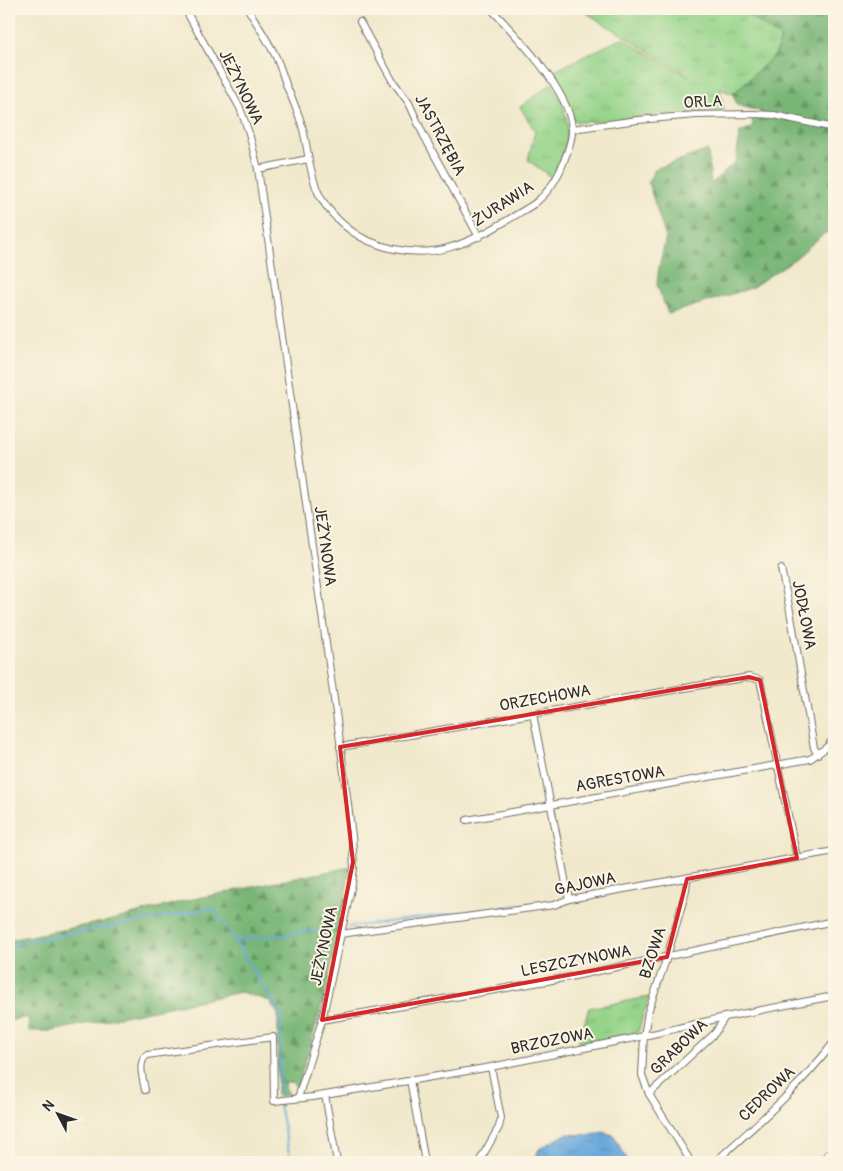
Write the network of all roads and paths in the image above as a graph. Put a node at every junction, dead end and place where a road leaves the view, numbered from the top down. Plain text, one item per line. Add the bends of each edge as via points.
1 (185, 9) edge
2 (248, 9) edge
3 (491, 9) edge
4 (360, 22) dead end
5 (834, 128) edge
6 (572, 129) junction
7 (308, 159) junction
8 (258, 169) junction
9 (479, 237) junction
10 (781, 569) dead end
11 (533, 714) junction
12 (834, 738) edge
13 (340, 747) junction
14 (818, 754) junction
15 (777, 766) junction
16 (551, 805) junction
17 (467, 820) dead end
18 (834, 851) edge
19 (797, 858) junction
20 (687, 879) junction
21 (569, 899) junction
22 (834, 921) edge
23 (340, 934) junction
24 (667, 957) junction
25 (834, 996) edge
26 (725, 1017) junction
27 (322, 1020) junction
28 (644, 1036) junction
29 (834, 1042) edge
30 (492, 1067) junction
31 (410, 1080) junction
32 (145, 1090) dead end
33 (649, 1094) junction
34 (325, 1095) junction
35 (298, 1098) junction
36 (834, 1149) edge
37 (338, 1162) edge
38 (425, 1162) edge
39 (479, 1162) edge
40 (690, 1162) edge
41 (715, 1162) edge
42 (820, 1162) edge

1 - 8 street, JEŻYNOWA via 240,108
2 - 7 street, ŻURAWIA via 275,56 302,123
3 - 6 street, ŻURAWIA via 559,91
4 - 9 street, JASTRZĘBIA via 392,80 409,103
5 - 6 street, ORLA via 774,115 753,114 696,115
6 - 9 street, ŻURAWIA via 560,172 542,198
7 - 8 street
7 - 9 street, ŻURAWIA via 324,202 358,236 387,248 424,253
8 - 13 street, JEŻYNOWA
10 - 14 street, JODŁOWA via 814,748
11 - 13 street, ORZECHOWA
11 - 15 street, ORZECHOWA via 754,678 760,680
11 - 16 street
12 - 14 street
13 - 23 street, JEŻYNOWA via 354,867
14 - 15 street, AGRESTOWA via 810,759
15 - 16 street, AGRESTOWA
15 - 19 street
16 - 17 street, AGRESTOWA
16 - 21 street
18 - 19 street, GAJOWA
19 - 20 street, GAJOWA
20 - 21 street, GAJOWA
20 - 24 street, BZOWA
21 - 23 street, GAJOWA via 554,905
22 - 24 street, LESZCZYNOWA
23 - 27 street, JEŻYNOWA
24 - 27 street, LESZCZYNOWA
24 - 28 street, BZOWA via 648,1012
25 - 26 street, BRZOZOWA
26 - 28 street, BRZOZOWA
26 - 33 street, GRABOWA via 714,1033
27 - 35 street, JEŻYNOWA
28 - 30 street, BRZOZOWA
28 - 33 street, GRABOWA via 642,1075
29 - 41 street, CEDROWA via 777,1106
30 - 31 street, BRZOZOWA
30 - 39 street via 501,1118
31 - 34 street, BRZOZOWA
31 - 38 street
32 - 35 street, BRZOZOWA via 141,1064 147,1055 273,1037 274,1101
33 - 40 street, GRABOWA
34 - 35 street, BRZOZOWA
34 - 37 street
36 - 42 street

